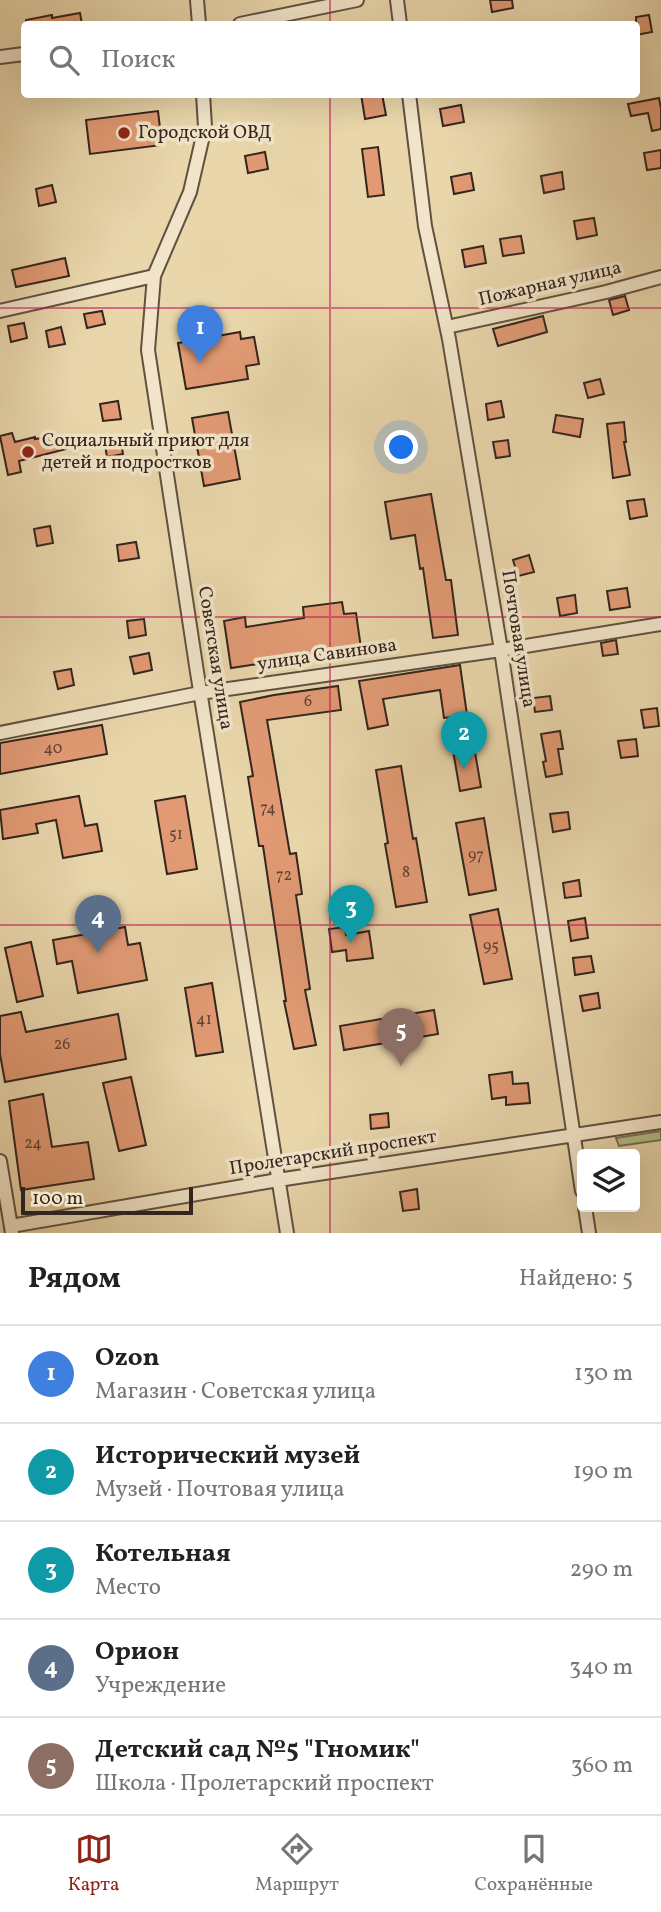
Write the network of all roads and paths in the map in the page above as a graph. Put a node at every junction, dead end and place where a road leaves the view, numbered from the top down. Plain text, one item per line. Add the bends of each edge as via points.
1 (197, 0) edge
2 (357, 0) edge
3 (397, 0) edge
4 (199, 21) edge
5 (255, 21) edge
6 (400, 21) edge
7 (21, 54) edge
8 (0, 57) edge
9 (203, 98) edge
10 (409, 98) edge
11 (154, 276) junction
12 (661, 277) edge
13 (0, 311) edge
14 (447, 327) junction
15 (661, 624) edge
16 (501, 650) junction
17 (200, 693) junction
18 (0, 733) edge
19 (661, 1122) edge
20 (573, 1135) junction
21 (577, 1160) edge
22 (0, 1161) edge
23 (278, 1180) junction
24 (586, 1212) edge
25 (12, 1230) edge
26 (287, 1233) edge
27 (589, 1233) edge

1 - 4 street
2 - 5 street
3 - 6 street
7 - 8 street
9 - 11 street, Советская улица via 205,127 190,192
10 - 14 street, Почтовая улица via 425,226
11 - 13 street
11 - 17 street, Советская улица via 148,350
12 - 14 street, Пожарная улица
14 - 16 street, Почтовая улица
15 - 16 street, улица Савинова
16 - 17 street, улица Савинова
16 - 20 street, Почтовая улица
17 - 18 street, улица Савинова
17 - 23 street, Советская улица
19 - 20 street, Пролетарский проспект
20 - 21 street, Почтовая улица
20 - 23 street, Пролетарский проспект
22 - 25 street
23 - 25 street, Пролетарский проспект
23 - 26 street, Советская улица
24 - 27 street

